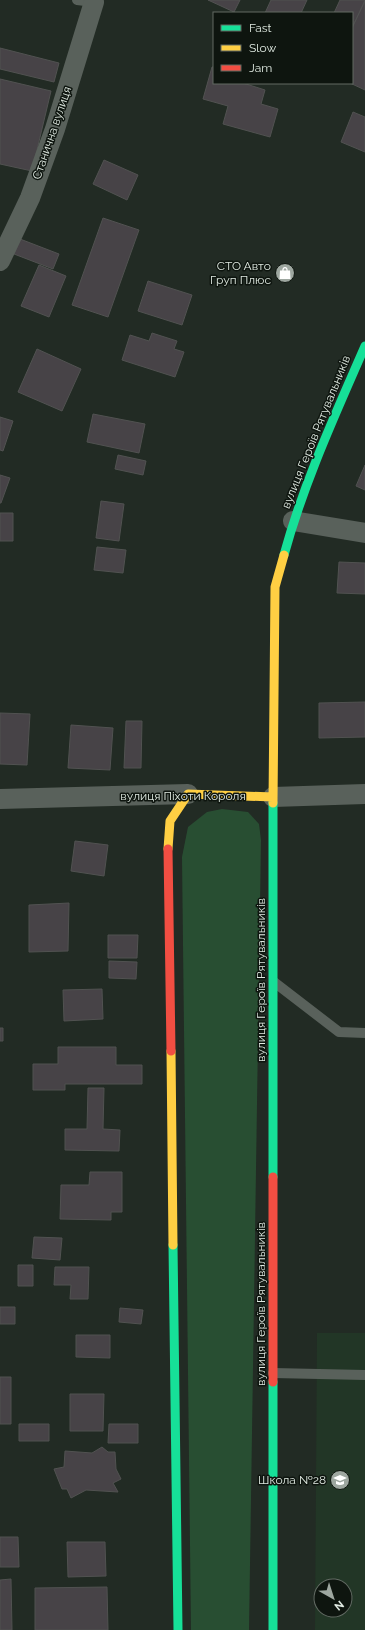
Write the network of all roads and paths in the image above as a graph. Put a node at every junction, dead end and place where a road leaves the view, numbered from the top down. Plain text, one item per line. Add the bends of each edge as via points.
1 (89, 1) edge
2 (0, 261) edge
3 (365, 346) edge
4 (293, 521) junction
5 (365, 533) edge
6 (188, 794) junction
7 (365, 794) edge
8 (273, 797) junction
9 (0, 799) edge
10 (274, 982) junction
11 (365, 1033) edge
12 (273, 1373) junction
13 (365, 1375) edge
14 (178, 1630) edge
15 (273, 1630) edge

1 - 2 street, Станична вулиця via 55,129 30,198
3 - 4 main road, вулиця Героїв Рятувальників via 314,462
4 - 5 street
4 - 8 main road, вулиця Героїв Рятувальників via 275,587
6 - 8 main road, вулиця Піхоти Короля
6 - 9 street, вулиця Піхоти Короля
6 - 14 main road via 170,821 168,849
7 - 8 street, вулиця Піхоти Короля
8 - 10 main road, вулиця Героїв Рятувальників
10 - 11 lane via 339,1032
10 - 12 main road, вулиця Героїв Рятувальників
12 - 13 lane
12 - 15 main road, вулиця Героїв Рятувальників

